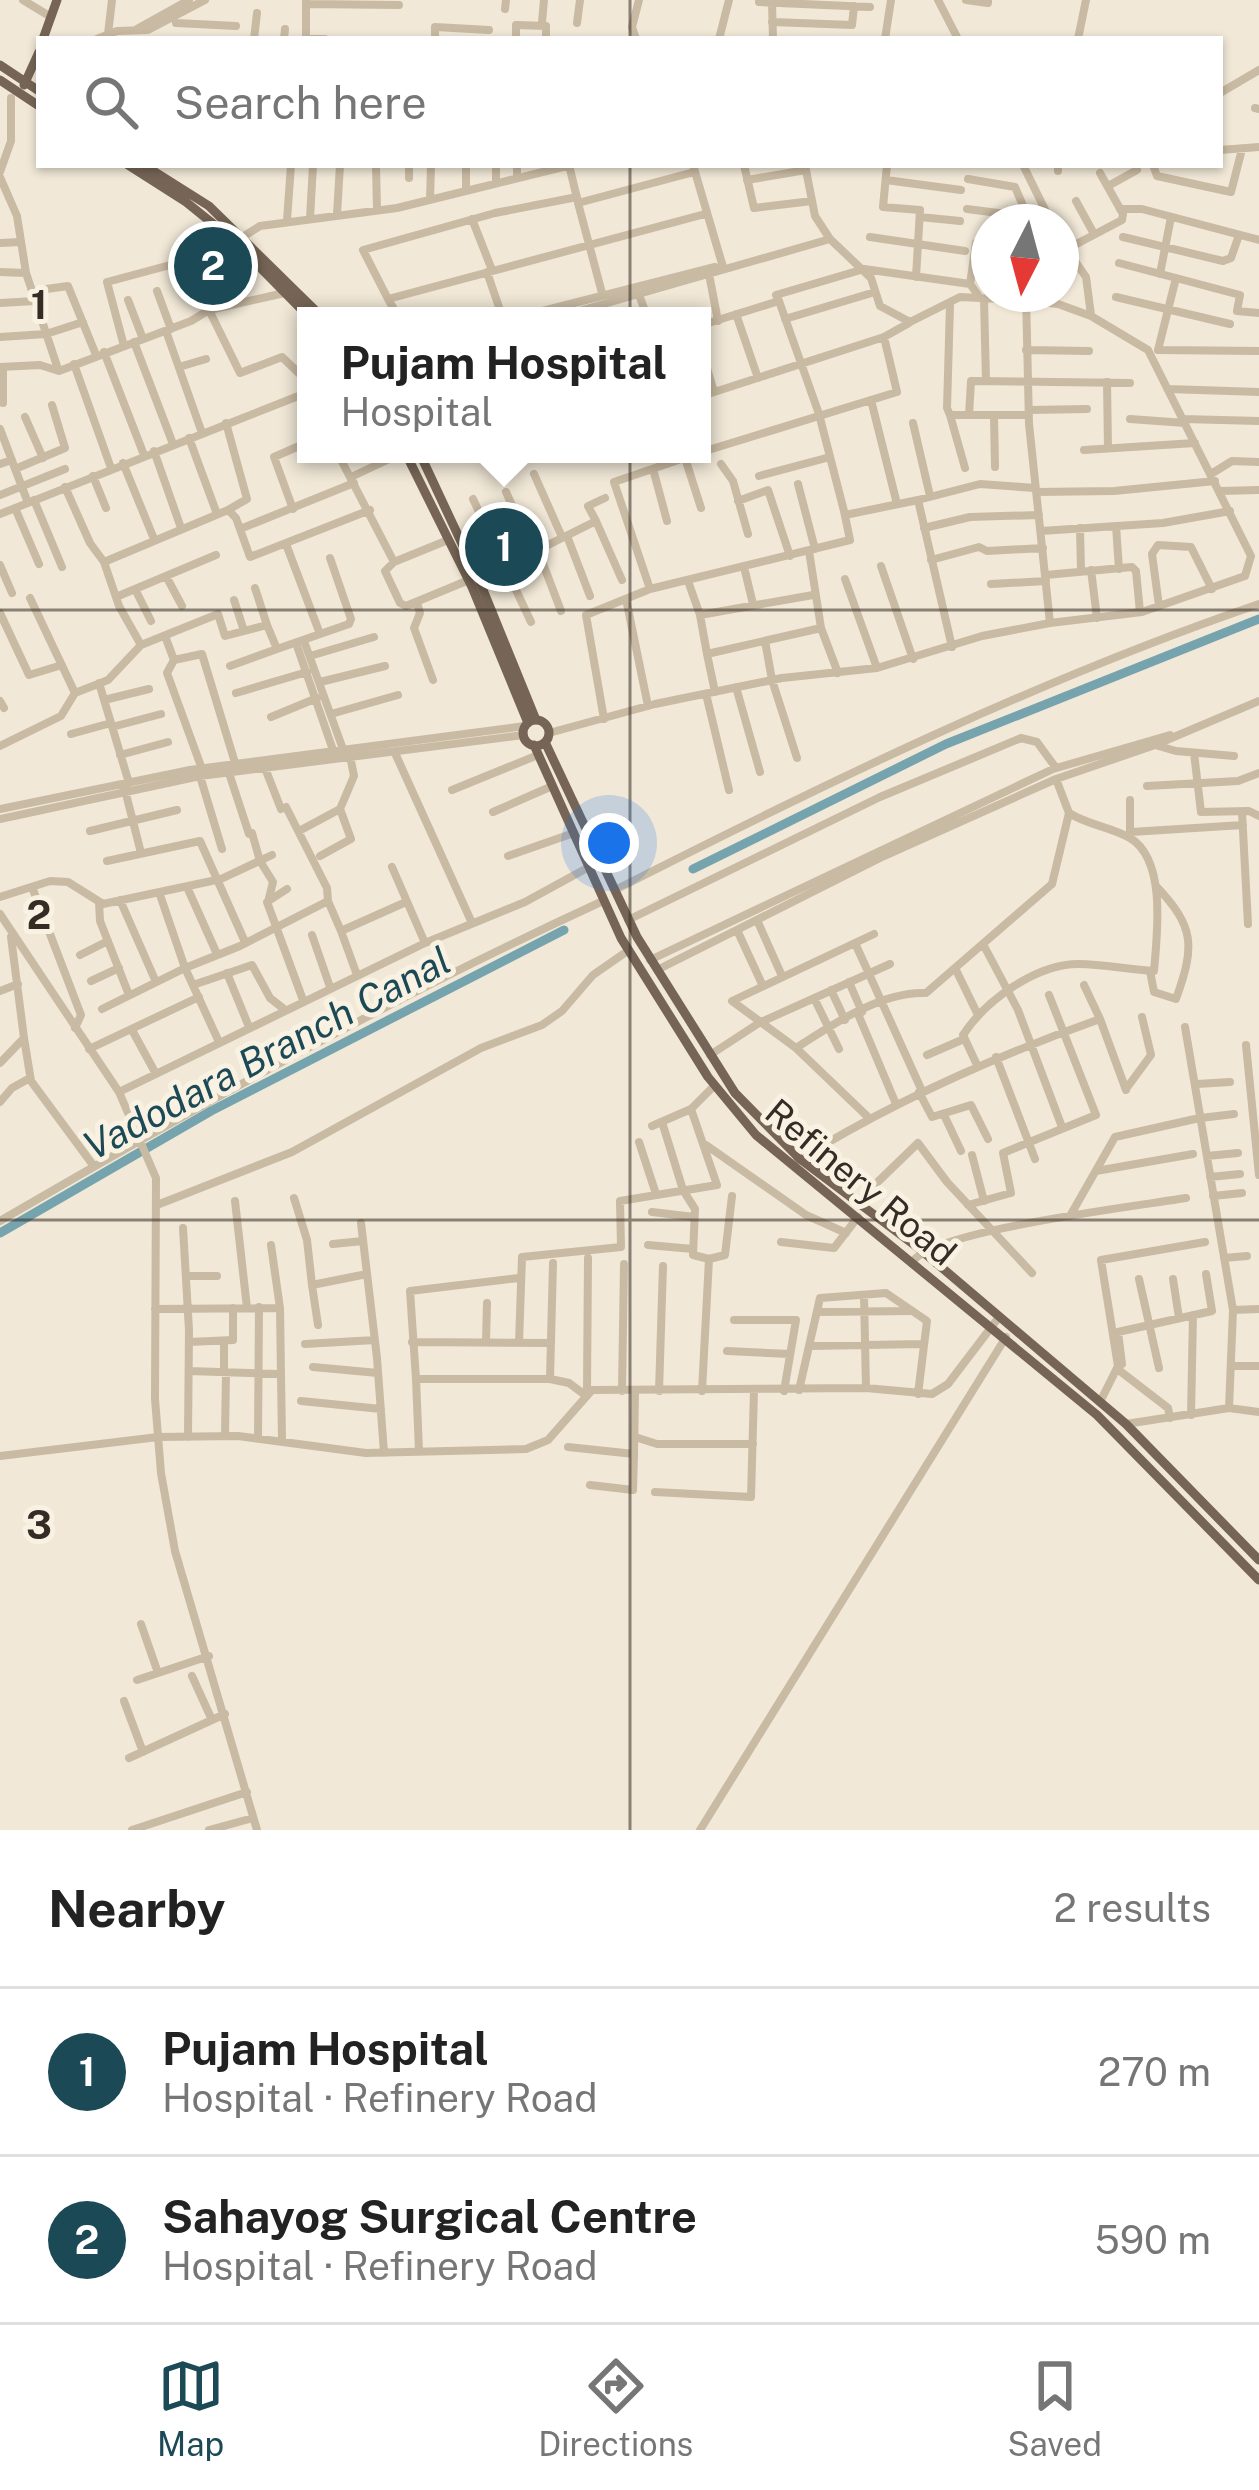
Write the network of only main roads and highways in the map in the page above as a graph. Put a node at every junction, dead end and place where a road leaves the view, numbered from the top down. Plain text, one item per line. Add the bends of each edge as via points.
1 (57, 0) edge
2 (45, 36) edge
3 (0, 64) edge
4 (0, 80) edge
5 (25, 84) edge
6 (133, 168) edge
7 (149, 168) edge
8 (240, 239) junction
9 (299, 307) edge
10 (313, 307) edge
11 (408, 463) edge
12 (424, 463) edge
13 (473, 581) junction
14 (528, 726) junction
15 (541, 744) junction
16 (637, 937) junction
17 (627, 947) junction
18 (709, 1065) junction
19 (795, 1162) junction
20 (1009, 1333) junction
21 (1209, 1508) junction
22 (1199, 1518) junction
23 (1259, 1560) edge
24 (1259, 1580) edge

1 - 2 main road
3 - 5 main road
4 - 5 main road
6 - 8 main road
7 - 8 main road via 200,199
8 - 9 main road
8 - 10 main road
11 - 13 main road
12 - 13 main road
13 - 14 main road
14 - 15 main road
14 - 15 main road via 544,722
15 - 16 main road, Refinery Road
15 - 17 main road, Refinery Road via 550,787
16 - 17 main road
16 - 18 main road, Refinery Road
17 - 18 main road, Refinery Road
18 - 19 main road, Refinery Road
18 - 19 main road, Refinery Road via 714,1085 756,1135
19 - 20 main road, Refinery Road
19 - 20 main road, Refinery Road via 921,1250
20 - 21 main road, Refinery Road via 1126,1424
20 - 22 main road, Refinery Road
21 - 22 main road
21 - 23 main road, Refinery Road
22 - 24 main road, Refinery Road

